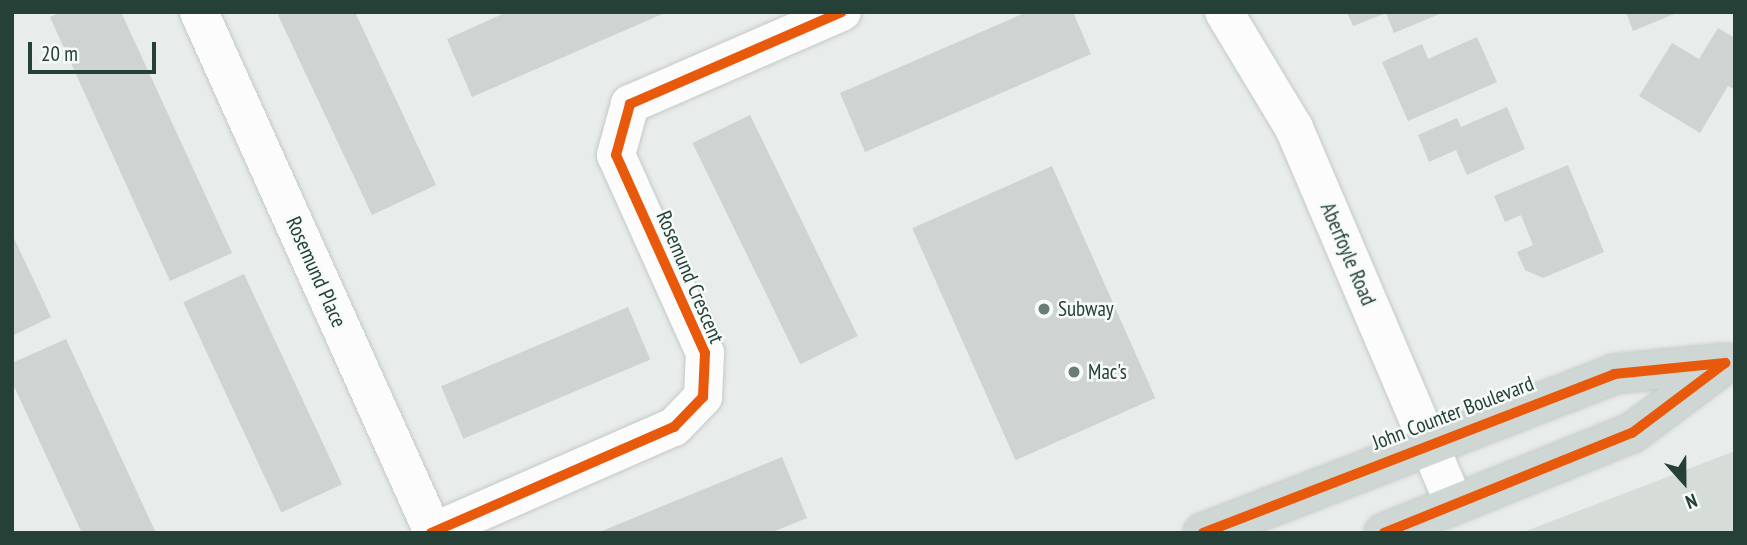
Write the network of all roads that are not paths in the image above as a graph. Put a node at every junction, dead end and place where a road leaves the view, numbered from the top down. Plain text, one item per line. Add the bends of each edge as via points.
1 (199, 12) edge
2 (842, 12) edge
3 (1224, 12) edge
4 (1730, 361) edge
5 (1427, 442) junction
6 (1454, 505) junction
7 (432, 532) edge
8 (1203, 533) edge
9 (1384, 533) edge

1 - 7 street, Rosemund Place
2 - 7 street, Rosemund Crescent via 630,104 616,155 705,353 703,397 674,427
3 - 5 street, Aberfoyle Road via 1294,128
4 - 5 main road, John Counter Boulevard via 1614,374
4 - 6 main road, John Counter Boulevard via 1632,433
5 - 6 street, Aberfoyle Road
5 - 8 main road, John Counter Boulevard
6 - 9 main road, John Counter Boulevard

